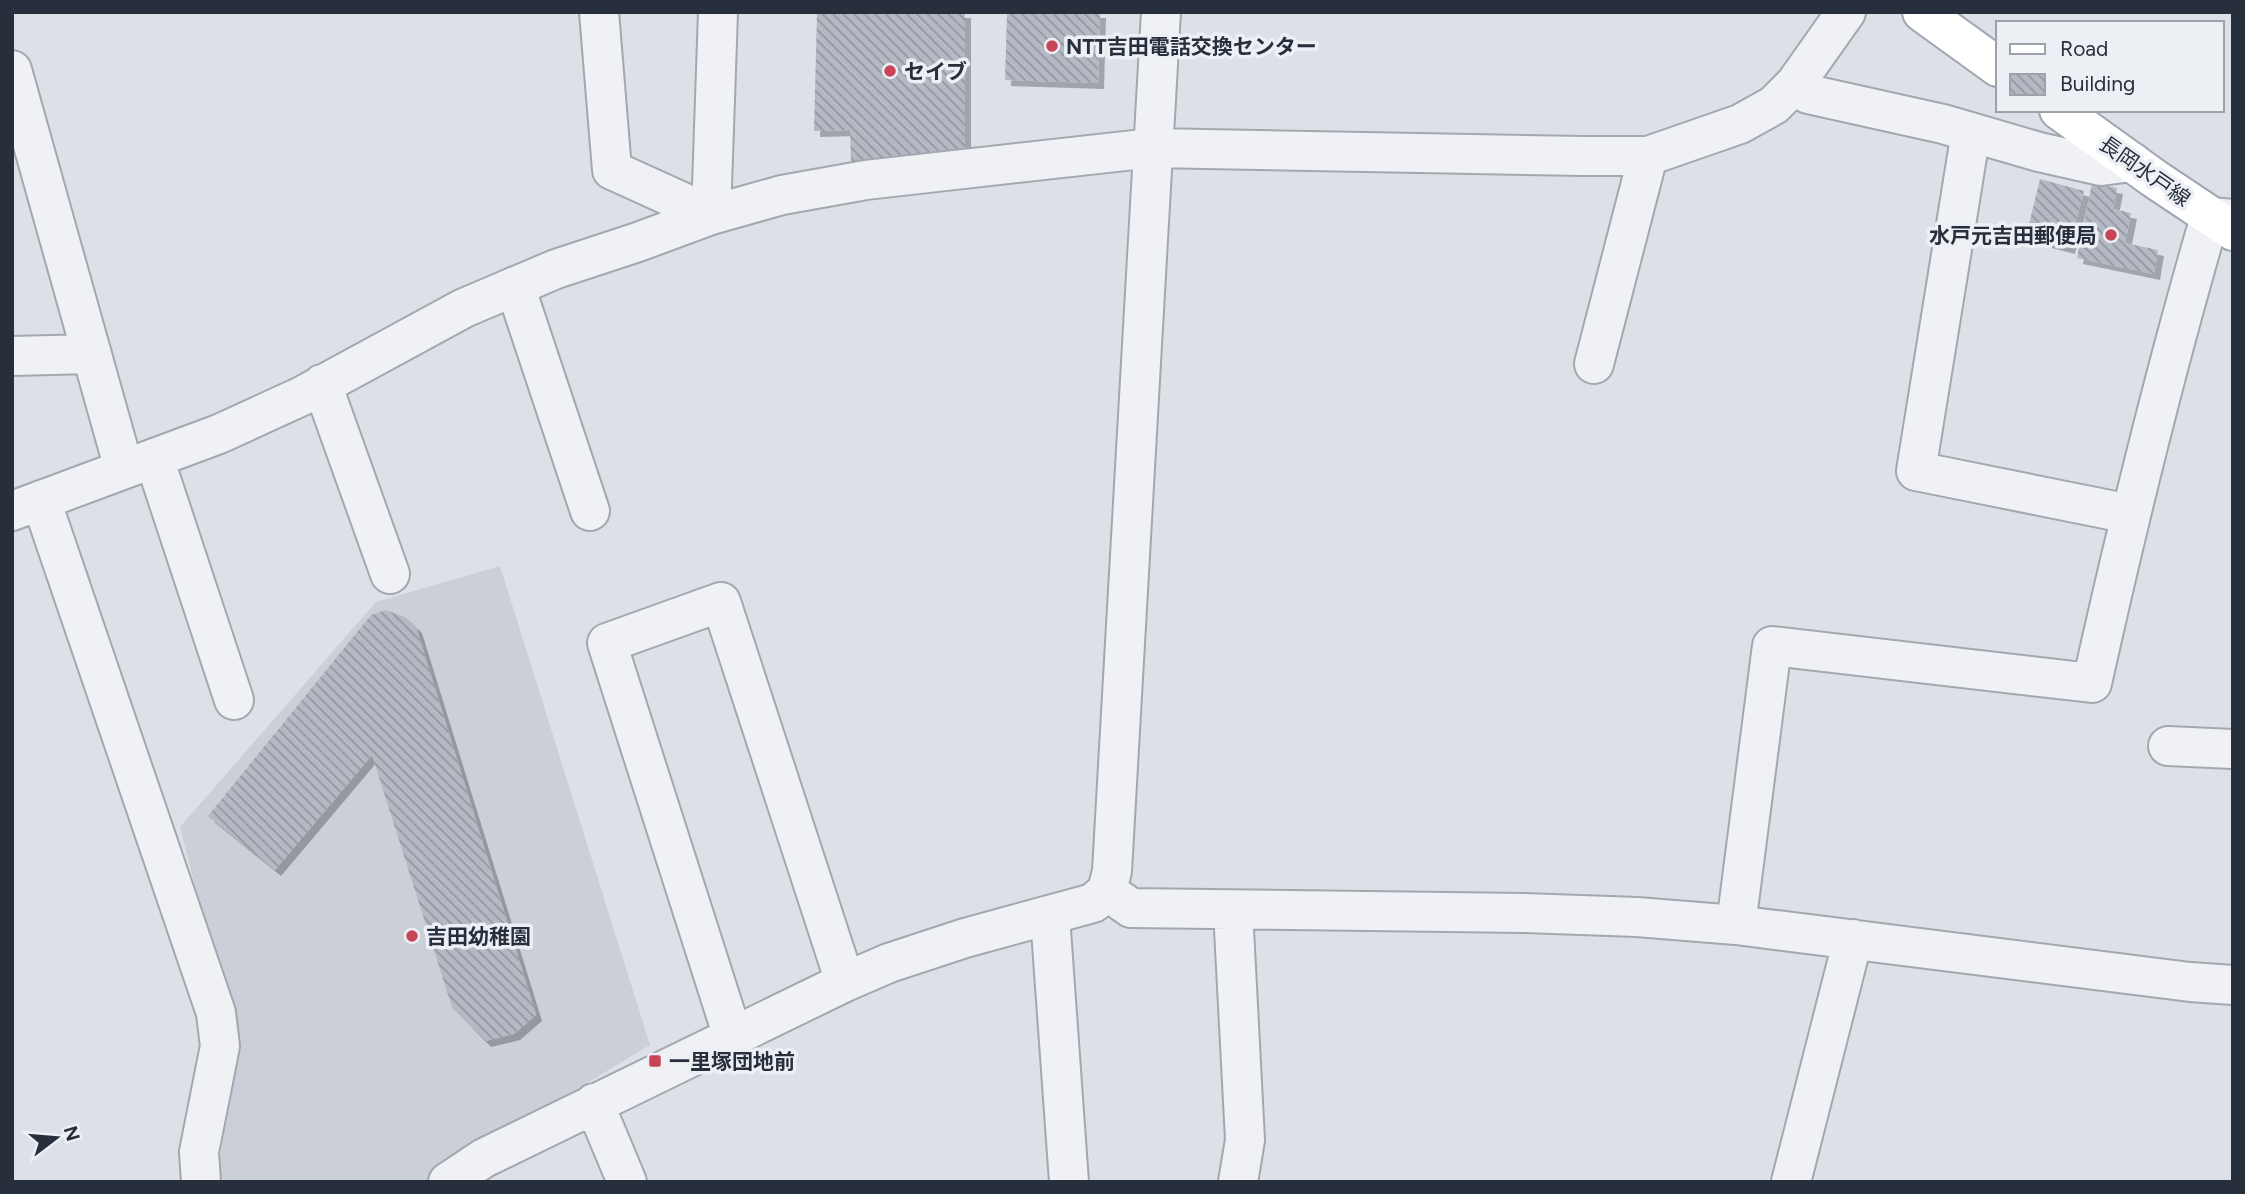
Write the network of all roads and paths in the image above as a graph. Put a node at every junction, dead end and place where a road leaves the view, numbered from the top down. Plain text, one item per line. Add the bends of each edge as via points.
1 (599, 12) edge
2 (718, 12) edge
3 (1161, 12) edge
4 (1846, 12) edge
5 (1922, 12) edge
6 (1996, 66) edge
7 (12, 70) edge
8 (1795, 84) junction
9 (2062, 112) edge
10 (1971, 132) junction
11 (1152, 148) junction
12 (1648, 156) junction
13 (2132, 162) junction
14 (711, 215) junction
15 (2225, 222) edge
16 (515, 286) junction
17 (92, 354) junction
18 (12, 356) edge
19 (1594, 364) dead end
20 (322, 384) junction
21 (139, 464) junction
22 (27, 506) edge
23 (590, 511) dead end
24 (2130, 514) junction
25 (390, 574) dead end
26 (234, 699) dead end
27 (2168, 746) dead end
28 (2233, 749) edge
29 (1107, 891) junction
30 (1233, 910) junction
31 (1050, 916) junction
32 (1736, 925) junction
33 (1853, 939) junction
34 (845, 982) junction
35 (2233, 985) edge
36 (733, 1037) junction
37 (594, 1103) junction
38 (201, 1182) edge
39 (448, 1182) edge
40 (627, 1182) edge
41 (1069, 1182) edge
42 (1238, 1182) edge
43 (1791, 1182) edge

1 - 14 street via 612,170
2 - 14 street
3 - 11 street
4 - 8 street
5 - 6 main road
7 - 17 street
8 - 10 street via 1808,94
8 - 12 street via 1774,105 1740,124
9 - 13 main road, 長岡水戸線
10 - 13 street via 2101,166
10 - 24 street via 1916,471
11 - 12 street
11 - 14 street via 866,180 782,195
11 - 29 street via 1113,857
12 - 19 street
13 - 15 main road, 長岡水戸線
14 - 16 street
15 - 24 street via 2179,322
16 - 20 street
16 - 23 street
17 - 18 street
17 - 21 street
20 - 21 street via 219,434
20 - 25 street
21 - 22 street
21 - 26 street
22 - 38 street via 216,1013 220,1046 199,1152
24 - 32 street via 2092,683 1772,646
27 - 28 street
29 - 30 street via 1131,908
29 - 31 street via 1093,903
30 - 32 street via 1536,913
30 - 42 street via 1245,1140
31 - 34 street via 965,938
31 - 41 street
32 - 33 street
33 - 35 street
33 - 43 street
34 - 36 street
34 - 36 street via 721,602 607,643
36 - 37 street
37 - 39 street via 484,1158
37 - 40 street

